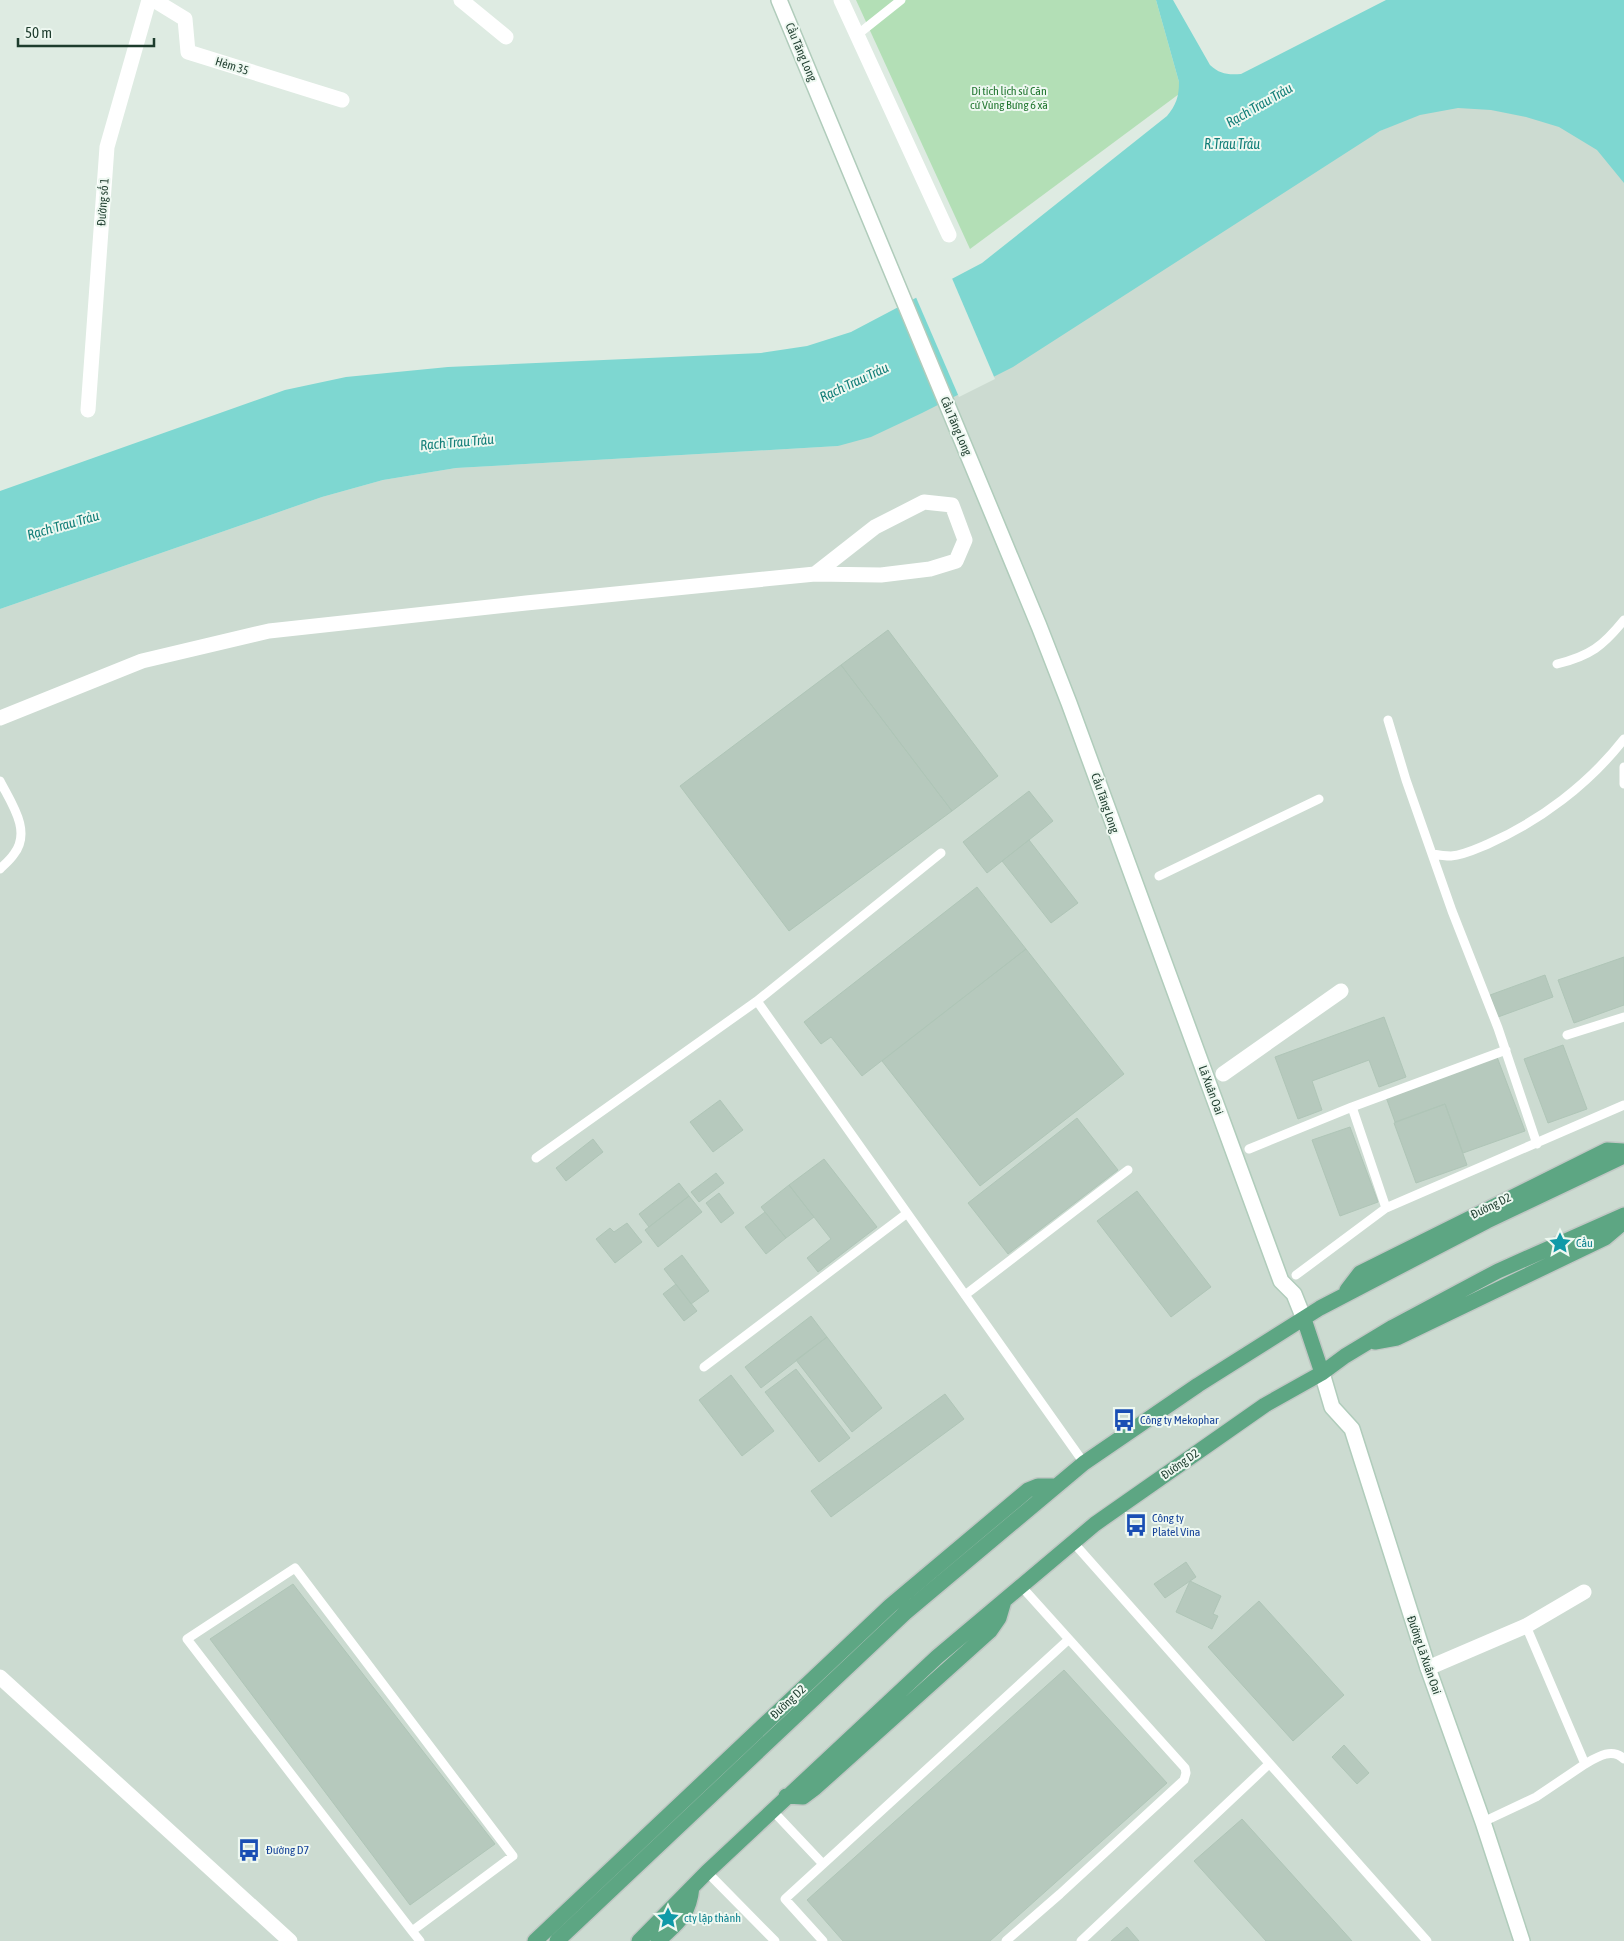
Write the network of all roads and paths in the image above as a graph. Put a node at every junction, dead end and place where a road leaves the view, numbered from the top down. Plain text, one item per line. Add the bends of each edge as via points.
1 (149, 0) edge
2 (154, 0) edge
3 (461, 0) edge
4 (779, 0) edge
5 (841, 0) edge
6 (901, 0) edge
7 (858, 35) junction
8 (506, 37) dead end
9 (342, 100) dead end
10 (949, 235) dead end
11 (88, 410) dead end
12 (815, 574) junction
13 (1624, 620) edge
14 (1557, 664) dead end
15 (0, 718) edge
16 (1388, 720) dead end
17 (1624, 739) edge
18 (1624, 767) edge
19 (0, 781) edge
20 (1624, 784) edge
21 (1319, 799) dead end
22 (940, 853) dead end
23 (1432, 854) junction
24 (1124, 856) joint
25 (0, 869) edge
26 (1158, 876) dead end
27 (1341, 991) dead end
28 (757, 1001) junction
29 (1624, 1017) edge
30 (1567, 1035) dead end
31 (1506, 1050) junction
32 (1223, 1074) dead end
33 (1624, 1106) edge
34 (1352, 1107) junction
35 (1537, 1144) junction
36 (1249, 1149) dead end
37 (1624, 1151) edge
38 (1624, 1156) edge
39 (536, 1158) dead end
40 (1128, 1170) dead end
41 (1386, 1208) junction
42 (906, 1214) junction
43 (1624, 1215) edge
44 (1624, 1222) edge
45 (1296, 1274) dead end
46 (965, 1295) junction
47 (1343, 1296) junction
48 (1304, 1320) junction
49 (1366, 1343) junction
50 (704, 1366) dead end
51 (1322, 1373) junction
52 (1084, 1463) junction
53 (1056, 1486) junction
54 (1072, 1541) junction
55 (1021, 1586) junction
56 (1584, 1592) dead end
57 (1526, 1626) junction
58 (1068, 1640) junction
59 (1428, 1668) junction
60 (0, 1678) edge
61 (1624, 1759) edge
62 (1269, 1764) junction
63 (1585, 1764) junction
64 (772, 1810) junction
65 (1483, 1822) junction
66 (823, 1864) junction
67 (707, 1872) junction
68 (692, 1887) junction
69 (412, 1930) junction
70 (290, 1941) edge
71 (420, 1941) edge
72 (535, 1941) edge
73 (557, 1941) edge
74 (639, 1941) edge
75 (658, 1941) edge
76 (775, 1941) edge
77 (823, 1941) edge
78 (1006, 1941) edge
79 (1081, 1941) edge
80 (1427, 1941) edge
81 (1522, 1941) edge

1 - 11 street, Đường số 1 via 107,147
2 - 9 street, Hẻm 35 via 185,19 188,52
3 - 8 street
4 - 24 street, Cầu Tăng Long via 1039,626
5 - 7 street
6 - 7 lane
7 - 10 street
12 - 12 street via 881,575 930,569 956,561 965,540 952,505 924,502 875,527
12 - 15 street via 269,631 142,660
13 - 14 lane via 1596,649
16 - 23 lane
17 - 23 lane via 1609,758 1564,798 1524,826 1471,852 1452,856
18 - 20 lane
19 - 25 lane via 21,822 21,837 15,853
21 - 26 lane
22 - 28 lane
23 - 31 lane
24 - 48 street, Lã Xuân Oai via 1281,1281 1294,1294
27 - 32 street
28 - 39 lane
28 - 42 lane
29 - 30 lane
31 - 34 lane
31 - 35 lane
33 - 35 lane
34 - 36 lane
34 - 41 lane
35 - 41 lane
37 - 47 main road, Đường D2 via 1607,1150 1377,1264 1360,1273
38 - 47 main road, Đường D2 via 1487,1221
40 - 46 lane
41 - 45 lane
42 - 46 lane
42 - 50 lane
43 - 49 main road, Đường D2 via 1498,1272
44 - 49 main road, Đường D2 via 1605,1238 1397,1338
46 - 52 lane
47 - 48 main road, Đường D2
48 - 51 main road
48 - 52 main road, Đường D2 via 1220,1371
49 - 51 main road, Đường D2
51 - 54 main road, Đường D2 via 1265,1405
51 - 59 street, Đường Lã Xuân Oai via 1332,1407 1352,1429
52 - 53 main road, Đường D2
53 - 72 main road, Đường D2 via 1038,1486 1028,1490 890,1606
53 - 73 main road, Đường D2 via 905,1613
54 - 55 main road, Đường D2
54 - 62 lane
55 - 58 lane
55 - 64 main road, Đường D2 via 937,1657
56 - 57 street
57 - 59 street
57 - 63 lane
58 - 66 lane
58 - 78 lane via 1185,1768 1186,1773 1184,1780
59 - 65 street, Đường Lã Xuân Oai
60 - 70 street
61 - 63 lane via 1620,1755 1602,1754
62 - 79 lane
62 - 80 lane
63 - 65 lane via 1536,1797
64 - 66 lane
64 - 67 main road, Đường D2
65 - 81 street, Đường Lã Xuân Oai
66 - 77 lane via 785,1899
67 - 68 main road, Đường D2
67 - 76 lane
68 - 74 main road, Đường D2
68 - 75 main road via 686,1912
69 - 69 lane via 187,1639 295,1568 512,1856
69 - 71 lane

